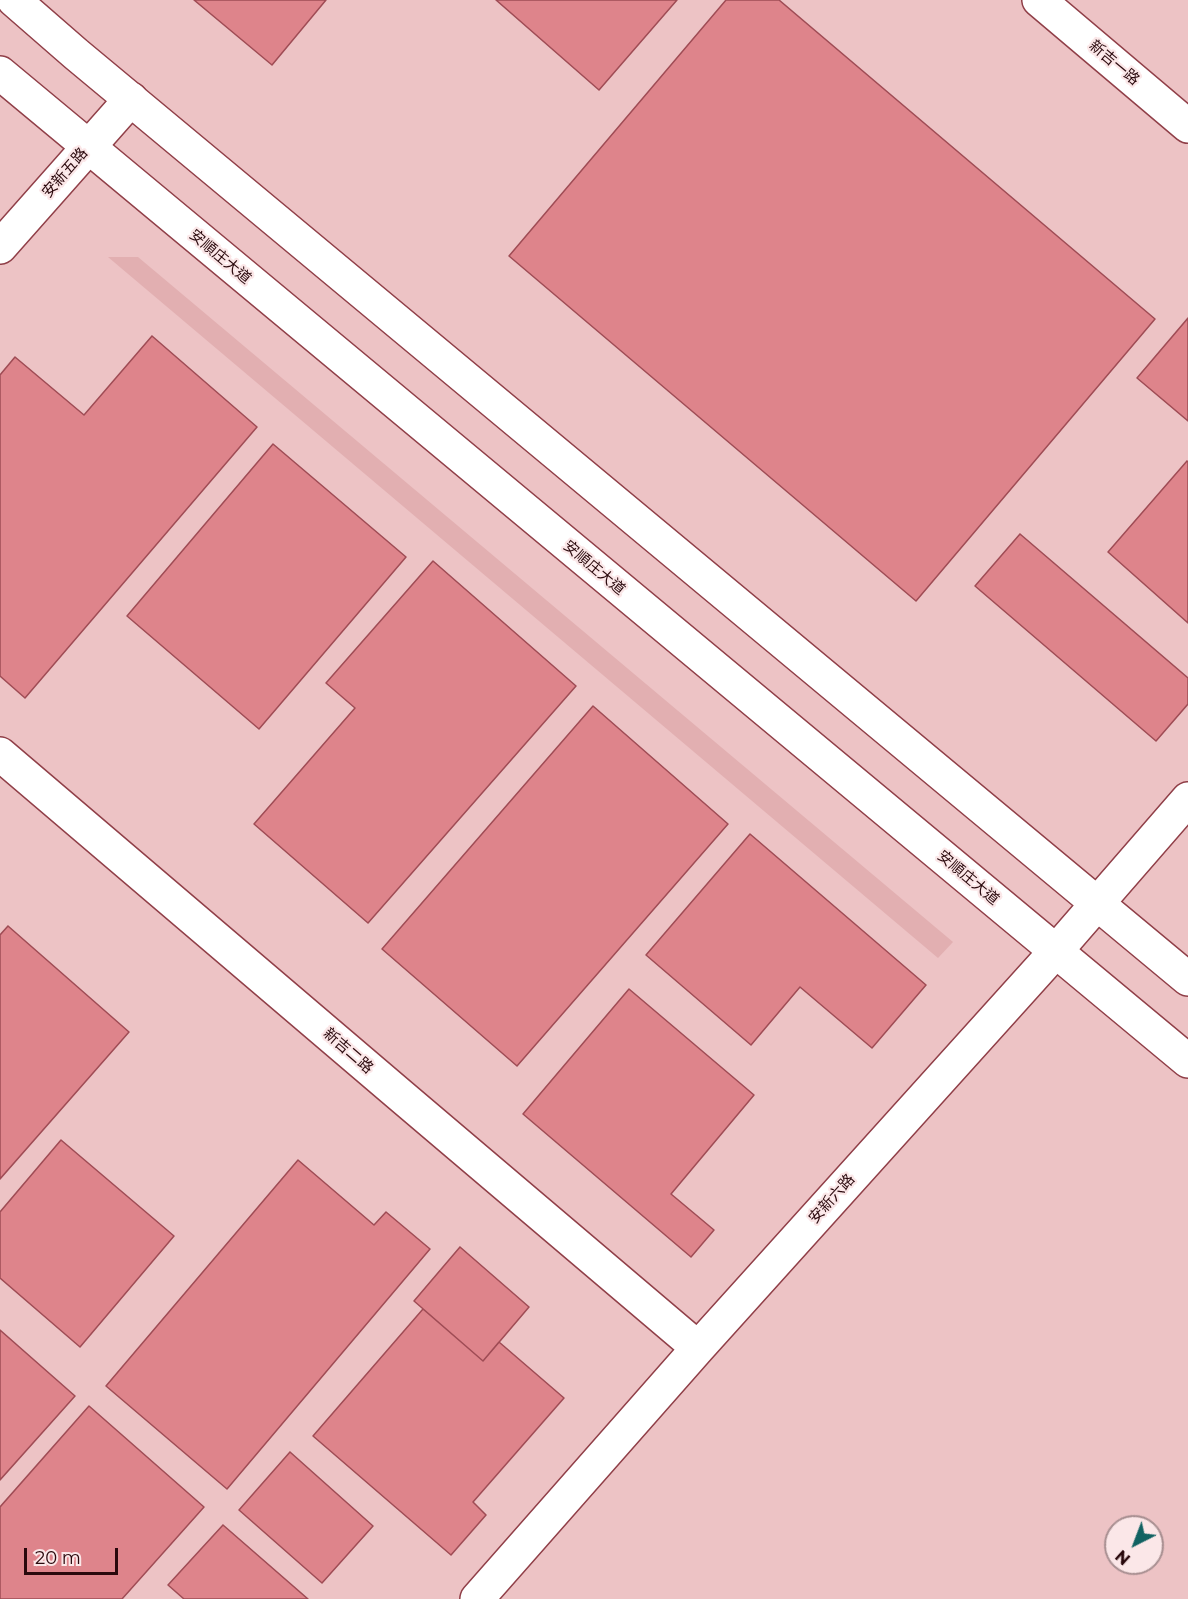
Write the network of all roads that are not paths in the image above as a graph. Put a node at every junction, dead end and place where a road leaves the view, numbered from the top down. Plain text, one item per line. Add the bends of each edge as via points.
1 (14, 0) edge
2 (1039, 0) edge
3 (0, 73) edge
4 (130, 99) junction
5 (1188, 126) edge
6 (88, 147) junction
7 (0, 247) edge
8 (0, 754) edge
9 (1188, 799) edge
10 (1097, 903) junction
11 (1056, 951) junction
12 (1188, 979) edge
13 (1188, 1061) edge
14 (698, 1348) junction
15 (477, 1599) edge

1 - 4 street
2 - 5 street, 新吉一路
3 - 6 street, 安順庄大道
4 - 6 street, 安新五路
4 - 10 street
6 - 7 street, 安新五路
6 - 11 street, 安順庄大道
8 - 14 street, 新吉二路
9 - 10 street, 安新六路
10 - 11 street, 安新六路
10 - 12 street
11 - 13 street, 安順庄大道
11 - 14 street, 安新六路
14 - 15 street, 安新六路

